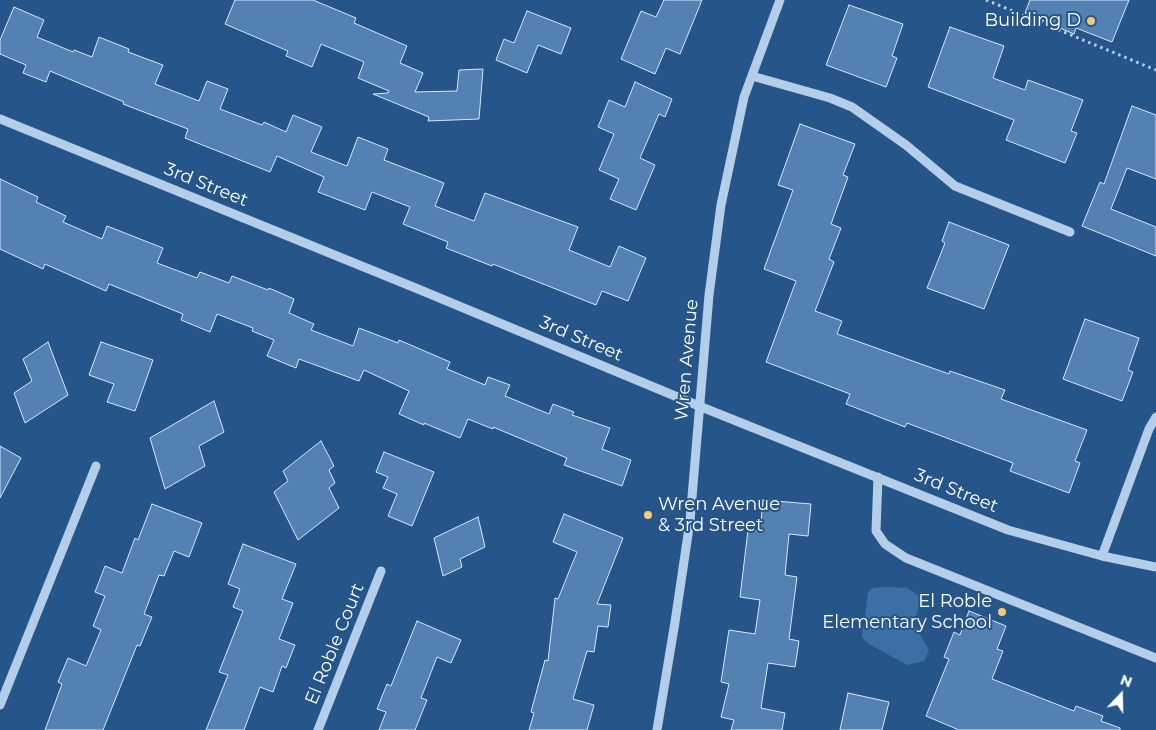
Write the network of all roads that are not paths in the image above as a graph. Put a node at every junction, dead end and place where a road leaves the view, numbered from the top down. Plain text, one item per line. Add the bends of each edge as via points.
1 (780, 0) edge
2 (752, 76) junction
3 (0, 119) edge
4 (1070, 232) dead end
5 (699, 406) junction
6 (1156, 417) edge
7 (96, 466) dead end
8 (878, 477) junction
9 (1102, 556) junction
10 (1156, 568) edge
11 (381, 571) dead end
12 (1156, 658) edge
13 (0, 705) edge
14 (318, 730) edge
15 (657, 730) edge

1 - 2 street, Wren Avenue
2 - 4 street via 852,107 906,145 955,186
2 - 5 street, Wren Avenue via 744,97 720,214
3 - 5 street, 3rd Street
5 - 8 street, 3rd Street
5 - 15 street, Wren Avenue via 690,521
6 - 9 street
7 - 13 street
8 - 9 street, 3rd Street via 1008,530
8 - 12 street via 876,531 885,544 899,554
9 - 10 street, 3rd Street
11 - 14 street, El Roble Court

